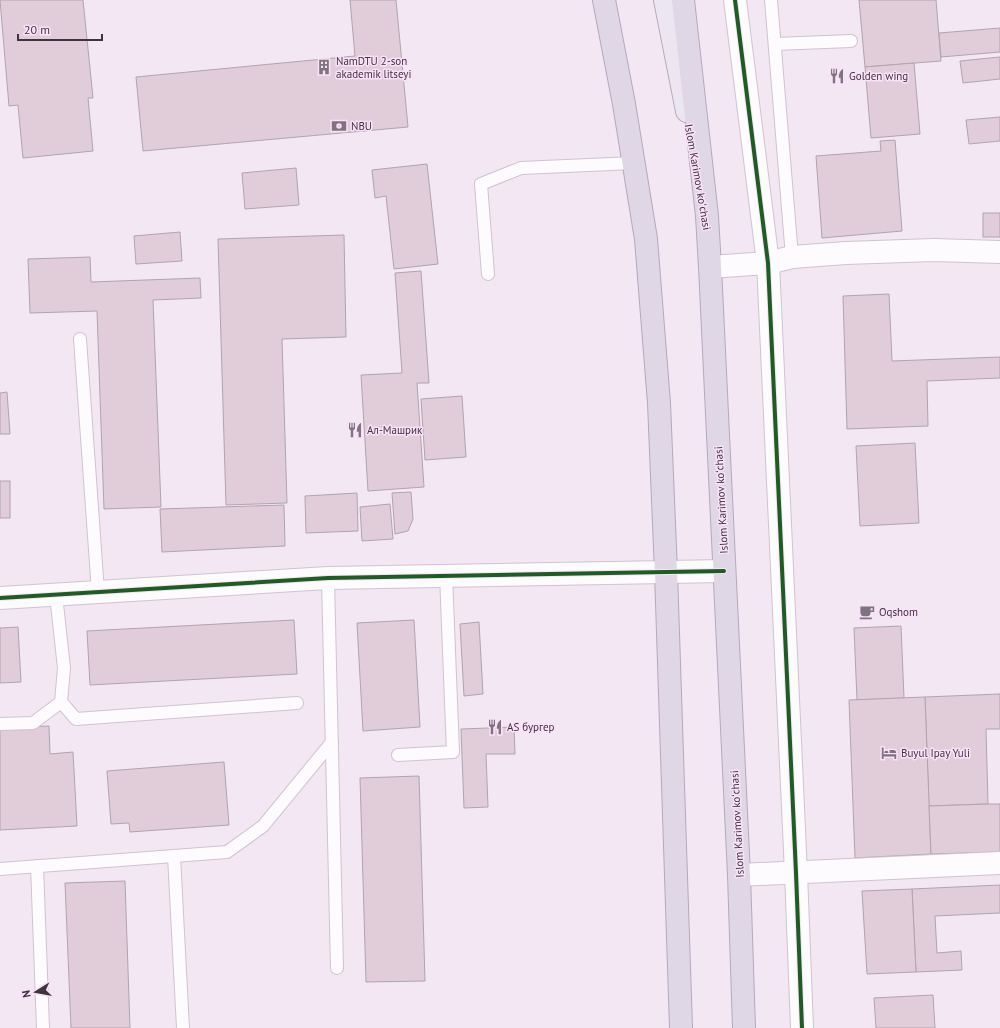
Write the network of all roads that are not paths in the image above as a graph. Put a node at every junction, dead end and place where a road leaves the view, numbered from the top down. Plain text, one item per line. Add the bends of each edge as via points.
1 (604, 0) edge
2 (665, 0) edge
3 (683, 0) edge
4 (735, 0) edge
5 (771, 0) edge
6 (851, 41) dead end
7 (775, 44) junction
8 (634, 163) junction
9 (707, 216) junction
10 (1000, 252) edge
11 (792, 256) junction
12 (768, 263) junction
13 (710, 267) junction
14 (488, 274) dead end
15 (80, 339) dead end
16 (724, 571) junction
17 (666, 572) junction
18 (446, 575) junction
19 (328, 578) junction
20 (98, 592) junction
21 (56, 595) junction
22 (0, 598) edge
23 (61, 702) junction
24 (297, 703) dead end
25 (0, 724) edge
26 (332, 742) junction
27 (398, 755) dead end
28 (174, 856) junction
29 (1000, 863) edge
30 (37, 866) junction
31 (0, 869) edge
32 (796, 873) junction
33 (740, 875) junction
34 (337, 968) dead end
35 (42, 1028) edge
36 (183, 1028) edge
37 (681, 1028) edge
38 (744, 1028) edge
39 (802, 1028) edge

1 - 8 highway
2 - 9 main road, Islom Karimov koʻchasi
3 - 9 highway
4 - 12 street
5 - 7 lane
6 - 7 lane
7 - 11 lane
8 - 14 lane via 521,168 481,184
8 - 17 highway via 646,239 659,402
9 - 13 highway, Islom Karimov koʻchasi
10 - 11 street via 934,250
11 - 12 street
12 - 13 street
12 - 32 street
13 - 16 highway, Islom Karimov koʻchasi
15 - 20 lane
16 - 17 street
16 - 33 highway, Islom Karimov koʻchasi
17 - 18 street
17 - 37 highway
18 - 19 street
18 - 27 lane via 453,752
19 - 20 street
19 - 26 lane
20 - 21 street
21 - 22 street
21 - 23 lane via 64,668
23 - 24 lane via 76,718
23 - 25 lane via 33,723
26 - 28 lane via 263,826 227,852
26 - 34 lane
28 - 30 lane
28 - 36 lane
29 - 32 street
30 - 31 lane
30 - 35 lane
32 - 33 street
32 - 39 street
33 - 38 highway, Islom Karimov koʻchasi

